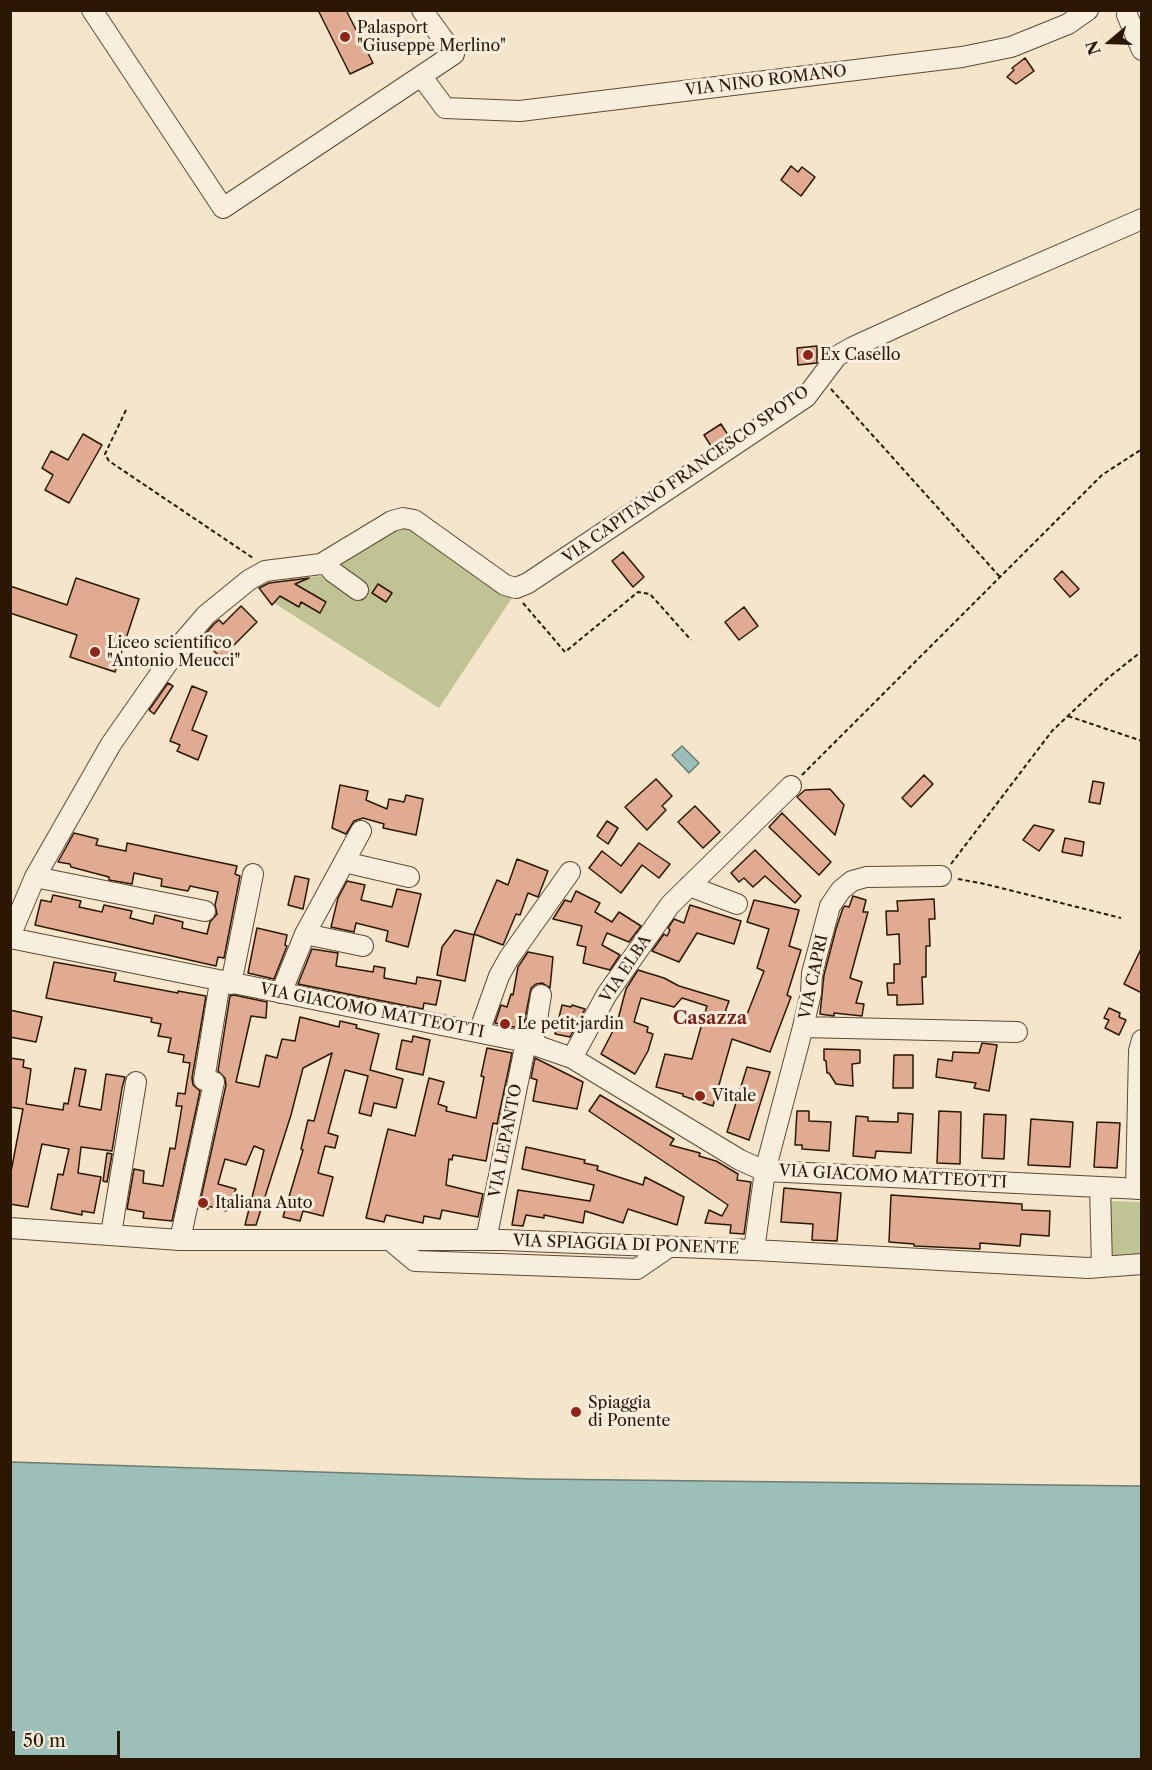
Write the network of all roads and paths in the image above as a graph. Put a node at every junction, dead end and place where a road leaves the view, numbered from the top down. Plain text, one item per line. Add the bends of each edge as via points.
1 (92, 10) edge
2 (422, 10) edge
3 (1088, 10) edge
4 (1127, 15) dead end
5 (1142, 50) edge
6 (422, 76) junction
7 (1142, 219) edge
8 (816, 385) junction
9 (126, 410) dead end
10 (1142, 449) edge
11 (325, 562) junction
12 (265, 571) junction
13 (1000, 577) junction
14 (516, 588) junction
15 (358, 590) dead end
16 (691, 640) dead end
17 (1142, 651) edge
18 (1068, 716) junction
19 (1142, 741) edge
20 (791, 786) joint
21 (361, 831) dead end
22 (344, 862) junction
23 (570, 872) dead end
24 (253, 874) dead end
25 (941, 876) junction
26 (35, 877) junction
27 (409, 877) dead end
28 (689, 886) junction
29 (541, 902) dead end
30 (738, 904) dead end
31 (205, 911) dead end
32 (1121, 918) dead end
33 (305, 933) junction
34 (10, 937) edge
35 (363, 946) dead end
36 (225, 983) junction
37 (281, 993) junction
38 (541, 995) dead end
39 (803, 1028) junction
40 (475, 1032) junction
41 (1017, 1032) dead end
42 (1142, 1040) edge
43 (529, 1043) junction
44 (572, 1058) junction
45 (136, 1082) dead end
46 (765, 1171) junction
47 (1100, 1187) junction
48 (1139, 1189) edge
49 (10, 1228) edge
50 (111, 1234) junction
51 (390, 1239) junction
52 (180, 1240) junction
53 (486, 1240) junction
54 (669, 1247) junction
55 (754, 1250) junction
56 (1142, 1264) edge
57 (1102, 1268) junction

1 - 6 street via 223,208
2 - 6 street via 454,54
3 - 6 street, VIA NINO ROMANO via 1068,24 1011,47 962,57 520,111 445,108
4 - 5 street
7 - 8 street, VIA CAPITANO FRANCESCO SPOTO via 853,347 837,356
8 - 13 path via 830,388
8 - 14 street, VIA CAPITANO FRANCESCO SPOTO via 806,397 528,584
9 - 12 path via 105,454 109,460 250,554
10 - 13 path via 1102,475
11 - 12 street
11 - 14 street via 403,518 414,520 505,585
11 - 15 street
12 - 26 street via 206,615 181,644 111,744
13 - 20 path
14 - 16 path via 518,597 564,652 638,592 650,594
17 - 18 path
18 - 19 path
18 - 25 path
20 - 28 street, VIA ELBA
21 - 22 street
22 - 27 street
22 - 33 street
23 - 40 street via 509,958
24 - 36 street
25 - 32 path
25 - 39 street, VIA CAPRI via 866,877 841,890 830,906 812,973
26 - 31 street
26 - 34 street
28 - 30 street
28 - 44 street, VIA ELBA via 670,905 607,994
29 - 40 street via 502,955 474,1018
33 - 35 street
33 - 37 street
34 - 36 street, VIA GIACOMO MATTEOTTI
36 - 37 street, VIA GIACOMO MATTEOTTI
36 - 52 street via 204,1080 214,1083
37 - 40 street, VIA GIACOMO MATTEOTTI
38 - 43 street, VIA LEPANTO
39 - 41 street, VIA CAPRI
39 - 46 street, VIA CAPRI
40 - 43 street, VIA GIACOMO MATTEOTTI
42 - 48 street, VIA GIACOMO MATTEOTTI
43 - 44 street, VIA GIACOMO MATTEOTTI
43 - 53 street, VIA LEPANTO
44 - 46 street, VIA GIACOMO MATTEOTTI via 740,1160
45 - 50 street
46 - 47 street, VIA GIACOMO MATTEOTTI
46 - 55 street, VIA CAPRI
47 - 48 street, VIA GIACOMO MATTEOTTI
47 - 57 street
49 - 50 street, VIA SPIAGGIA DI PONENTE
50 - 52 street, VIA SPIAGGIA DI PONENTE
51 - 52 street, VIA SPIAGGIA DI PONENTE
51 - 53 street, VIA SPIAGGIA DI PONENTE
51 - 54 street via 415,1262 626,1269 638,1269
53 - 54 street, VIA SPIAGGIA DI PONENTE
54 - 55 street, VIA SPIAGGIA DI PONENTE
55 - 57 street, VIA SPIAGGIA DI PONENTE
56 - 57 street, VIA SPIAGGIA DI PONENTE

